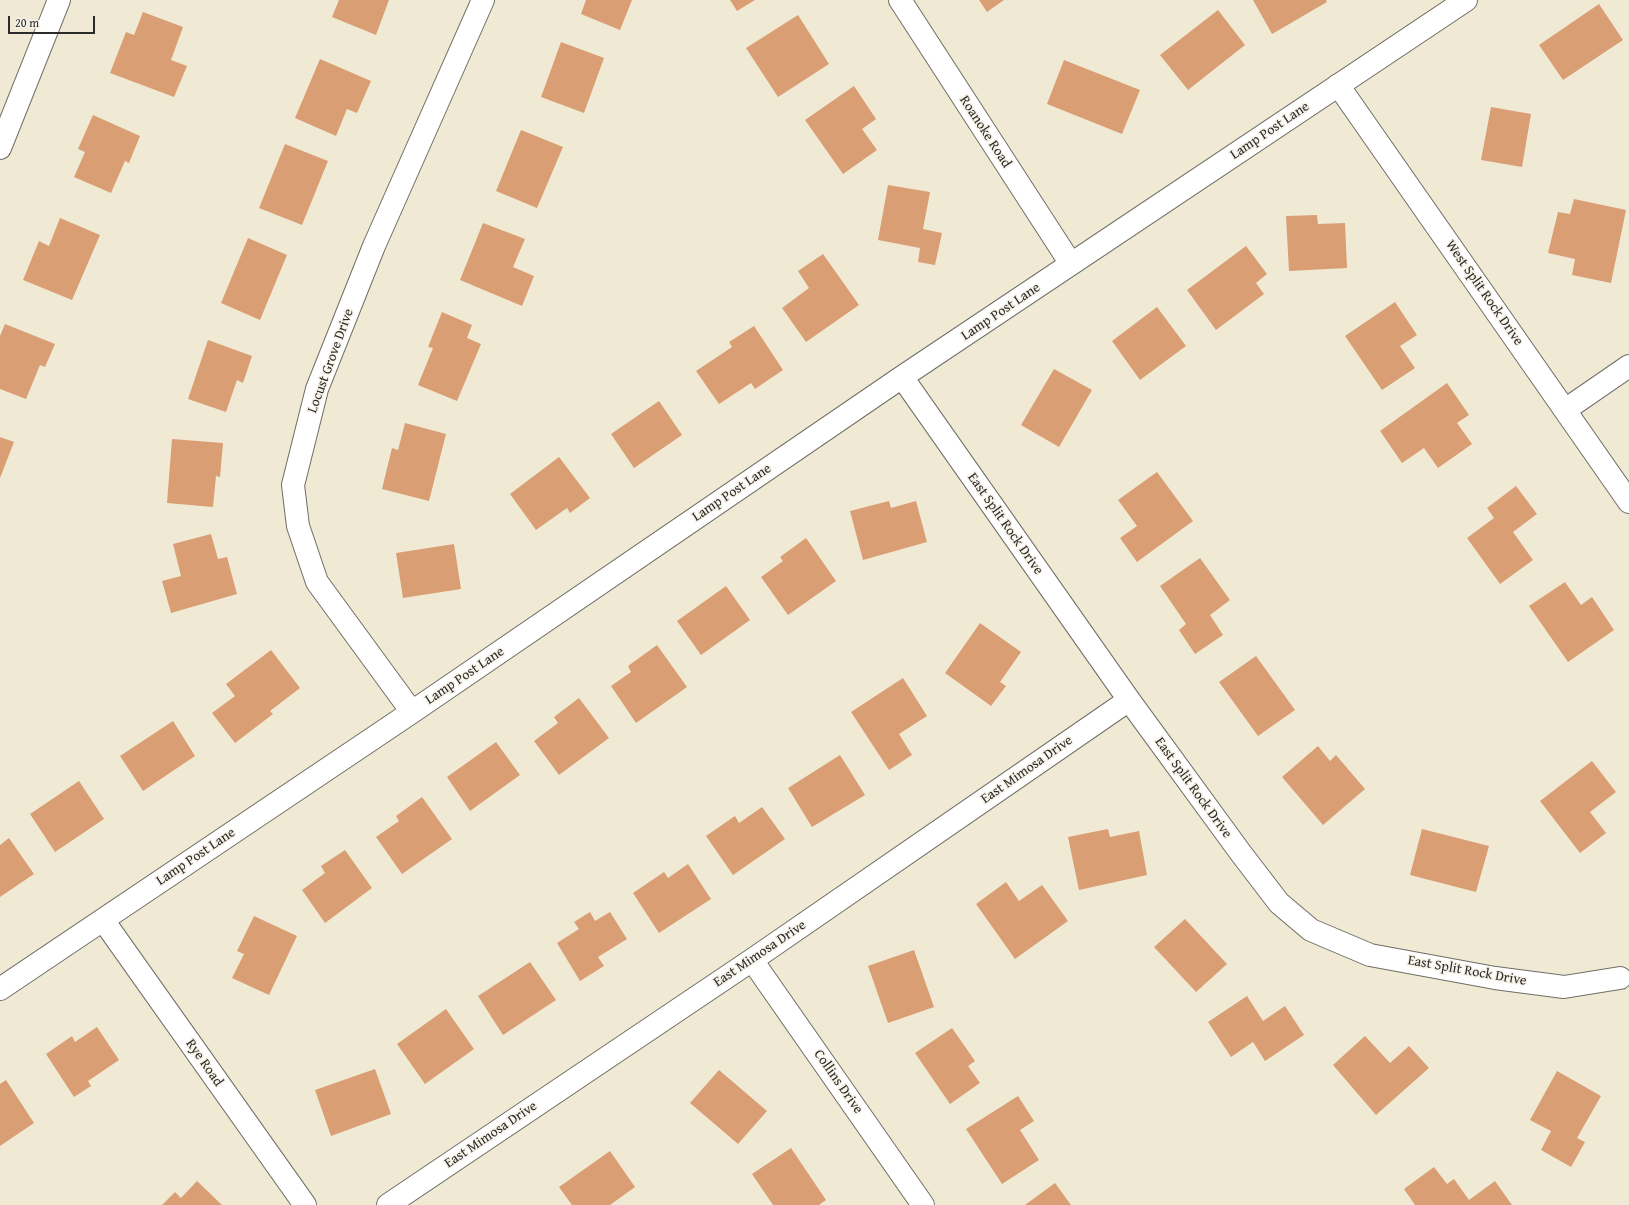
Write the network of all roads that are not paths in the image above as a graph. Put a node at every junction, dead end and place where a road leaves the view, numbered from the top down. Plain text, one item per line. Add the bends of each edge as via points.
1 (59, 0) edge
2 (482, 0) edge
3 (900, 0) edge
4 (1466, 0) edge
5 (1338, 85) junction
6 (0, 148) edge
7 (1071, 264) junction
8 (1629, 366) edge
9 (902, 377) junction
10 (1565, 410) junction
11 (1629, 502) edge
12 (1129, 700) junction
13 (412, 712) junction
14 (103, 920) junction
15 (752, 960) junction
16 (1626, 978) edge
17 (0, 989) edge
18 (304, 1205) edge
19 (388, 1205) edge
20 (923, 1205) edge

1 - 6 street
2 - 13 street, Locust Grove Drive via 374,246 317,390 293,485 298,526 316,582
3 - 7 street, Roanoke Road
4 - 5 street, Lamp Post Lane
5 - 7 street, Lamp Post Lane
5 - 10 street, West Split Rock Drive
7 - 9 street, Lamp Post Lane
8 - 10 street
9 - 12 street, East Split Rock Drive
9 - 13 street, Lamp Post Lane
10 - 11 street, West Split Rock Drive
12 - 15 street, East Mimosa Drive
12 - 16 street, East Split Rock Drive via 1279,903 1311,930 1370,954 1495,978 1564,987
13 - 14 street, Lamp Post Lane
14 - 17 street, Lamp Post Lane
14 - 18 street, Rye Road
15 - 19 street, East Mimosa Drive
15 - 20 street, Collins Drive

